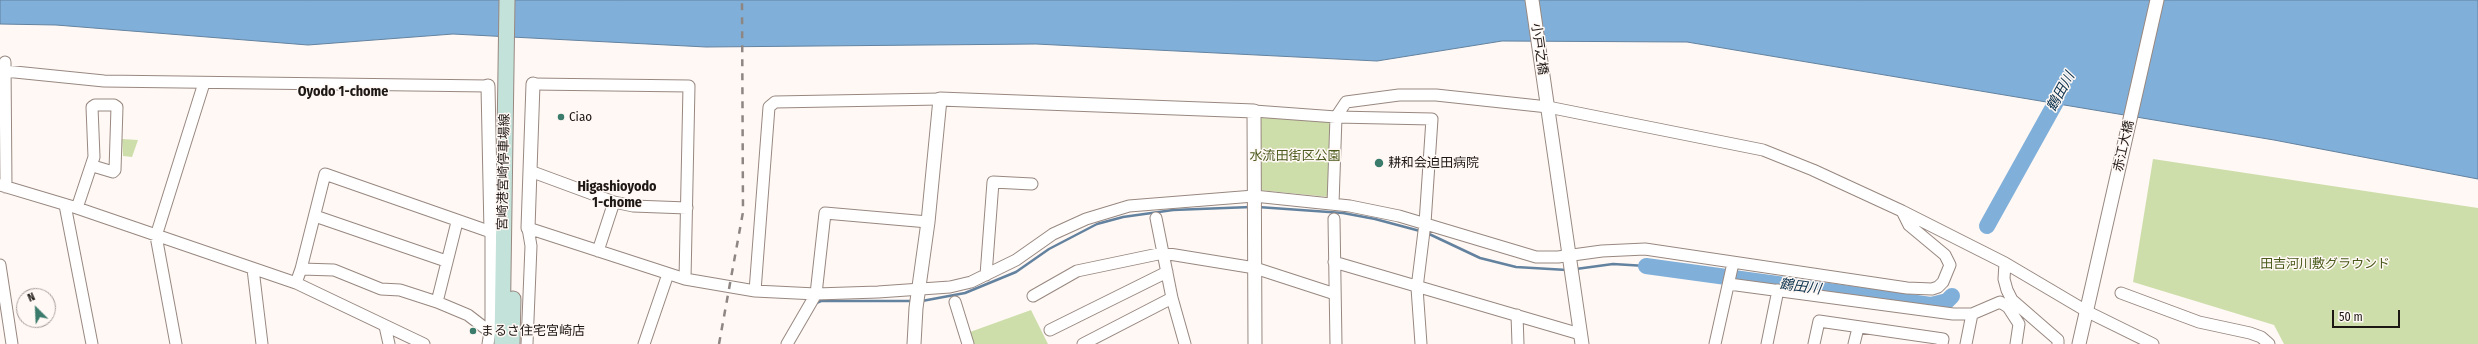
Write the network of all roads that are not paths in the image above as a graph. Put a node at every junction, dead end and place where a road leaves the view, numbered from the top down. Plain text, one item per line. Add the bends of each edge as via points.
1 (507, 0) edge
2 (516, 0) edge
3 (1532, 0) edge
4 (2157, 0) edge
5 (510, 62) junction
6 (204, 83) junction
7 (532, 84) joint
8 (488, 86) joint
9 (940, 99) junction
10 (1547, 103) junction
11 (1254, 111) junction
12 (1336, 117) junction
13 (93, 166) junction
14 (530, 171) junction
15 (1032, 184) dead end
16 (3, 186) edge
17 (1254, 196) junction
18 (614, 202) junction
19 (1333, 204) junction
20 (65, 205) junction
21 (77, 208) junction
22 (688, 208) junction
23 (1902, 211) junction
24 (315, 216) junction
25 (1156, 218) dead end
26 (1334, 219) dead end
27 (457, 222) junction
28 (928, 222) junction
29 (1426, 223) junction
30 (528, 228) junction
31 (491, 232) junction
32 (156, 236) junction
33 (598, 251) junction
34 (1163, 253) junction
35 (1569, 256) junction
36 (446, 261) junction
37 (1334, 262) junction
38 (1733, 263) junction
39 (2005, 263) junction
40 (0, 265) edge
41 (1255, 268) junction
42 (253, 269) junction
43 (302, 269) junction
44 (1167, 272) junction
45 (668, 274) junction
46 (986, 275) junction
47 (685, 280) junction
48 (296, 283) junction
49 (1729, 284) junction
50 (1417, 288) junction
51 (920, 289) junction
52 (1778, 290) junction
53 (754, 291) junction
54 (2121, 293) dead end
55 (816, 294) junction
56 (1335, 294) junction
57 (1033, 296) dead end
58 (1172, 298) junction
59 (437, 302) junction
60 (954, 302) dead end
61 (2088, 312) junction
62 (1972, 314) junction
63 (1517, 315) junction
64 (385, 326) junction
65 (1858, 328) junction
66 (1050, 330) dead end
67 (490, 332) junction
68 (1901, 333) junction
69 (1581, 339) edge
70 (12, 344) edge
71 (92, 344) edge
72 (176, 344) edge
73 (262, 344) edge
74 (389, 344) edge
75 (424, 344) edge
76 (488, 344) edge
77 (502, 344) edge
78 (512, 344) edge
79 (527, 344) edge
80 (644, 344) edge
81 (787, 344) edge
82 (914, 344) edge
83 (968, 344) edge
84 (1083, 344) edge
85 (1185, 344) edge
86 (1255, 344) edge
87 (1336, 344) edge
88 (1421, 344) edge
89 (1518, 344) edge
90 (1715, 344) edge
91 (1767, 344) edge
92 (1814, 344) edge
93 (1854, 344) edge
94 (1899, 344) edge
95 (1942, 344) edge
96 (1966, 344) edge
97 (2016, 344) edge
98 (2058, 344) edge
99 (2080, 344) edge
100 (2153, 344) edge
101 (2269, 344) edge

1 - 5 main road, 宮崎港宮崎停車場線
2 - 5 main road, 宮崎港宮崎停車場線
3 - 10 street, 小戸之橋
4 - 61 street, 赤江大橋
5 - 77 main road, 宮崎港宮崎停車場線
5 - 78 main road, 宮崎港宮崎停車場線
6 - 8 street
6 - 16 street via 104,81 5,66
6 - 32 street
7 - 14 street
7 - 22 street via 689,86
8 - 31 street
9 - 11 street
9 - 28 street
9 - 53 street via 775,102 769,107
10 - 12 street via 1409,94 1346,102
10 - 23 street via 1763,150
10 - 35 street, 小戸之橋
11 - 12 street
11 - 17 street
12 - 19 street
12 - 29 street via 1432,119
13 - 13 street via 92,107 114,105 118,107 115,170 113,172
13 - 21 street
14 - 18 street
14 - 30 street
15 - 46 street via 993,182
16 - 20 street
17 - 19 street
17 - 41 street
17 - 46 street via 1129,206 1086,218 1053,234 1016,260
18 - 22 street via 633,206
18 - 33 street
19 - 29 street
20 - 21 street
20 - 71 street
21 - 32 street
22 - 47 street
23 - 38 street via 1909,225 1944,255 1950,265 1938,287 1907,288
23 - 39 street
24 - 27 street via 326,174
24 - 36 street
24 - 43 street
25 - 34 street
26 - 37 street
27 - 31 street
27 - 36 street
28 - 51 street
28 - 55 street via 825,213
29 - 35 street via 1520,254 1549,258
29 - 50 street via 1422,236
30 - 33 street
30 - 79 street via 531,246
31 - 67 street
32 - 42 street
32 - 72 street
33 - 45 street
34 - 41 street
34 - 44 street
34 - 57 street via 1078,271
35 - 38 street via 1645,249
35 - 69 street, 小戸之橋
36 - 59 street
37 - 50 street
37 - 56 street
38 - 49 street
39 - 61 street
39 - 98 street via 2004,279 2012,300 2058,340
40 - 70 street
41 - 56 street
41 - 86 street
42 - 48 street
42 - 73 street
43 - 48 street
43 - 59 street via 334,270 382,289 400,290
44 - 58 street
44 - 66 street
45 - 47 street
45 - 80 street
46 - 51 street via 950,287
47 - 53 street
48 - 64 street
49 - 52 street
49 - 90 street
50 - 63 street
50 - 88 street
51 - 55 street
51 - 82 street
52 - 62 street via 1953,314
52 - 91 street
53 - 55 street
54 - 101 street via 2199,322 2250,333 2261,337
55 - 81 street
56 - 87 street
58 - 84 street
58 - 85 street
59 - 67 street via 468,315
60 - 83 street
61 - 99 street, 赤江大橋
61 - 100 street
62 - 96 street
62 - 97 street via 2000,302 2008,307 2019,324
63 - 69 street
63 - 89 street
64 - 74 street
64 - 75 street
65 - 68 street
65 - 92 street via 1819,321
65 - 93 street
67 - 76 street
68 - 94 street
68 - 95 street via 1943,339

